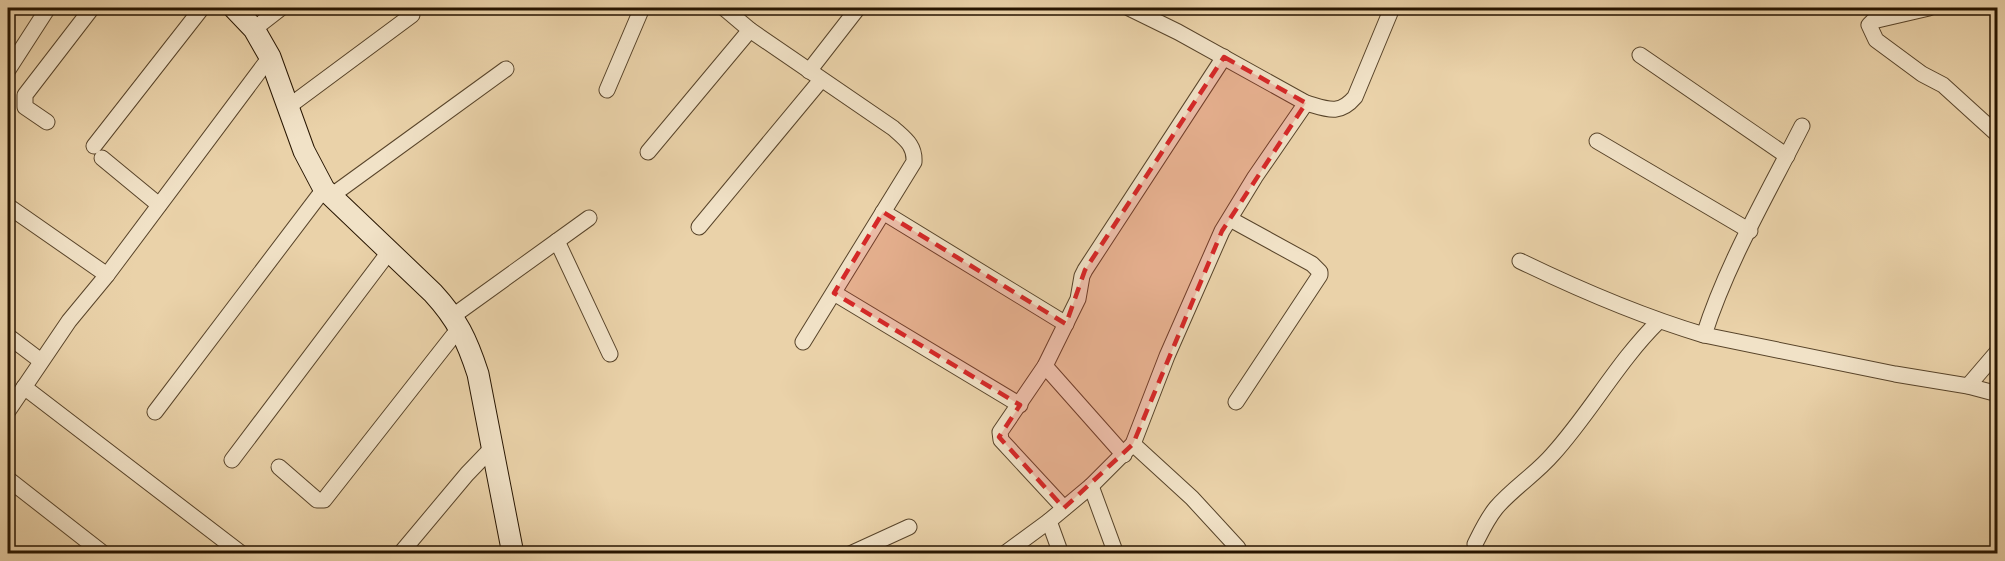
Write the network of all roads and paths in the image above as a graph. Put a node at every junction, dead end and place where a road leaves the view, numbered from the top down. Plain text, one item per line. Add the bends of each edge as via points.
1 (48, 8) edge
2 (92, 8) edge
3 (202, 8) edge
4 (234, 8) edge
5 (281, 8) edge
6 (640, 8) edge
7 (724, 8) edge
8 (858, 8) edge
9 (1129, 8) edge
10 (1392, 8) edge
11 (1929, 8) edge
12 (412, 15) dead end
13 (254, 29) junction
14 (750, 30) junction
15 (1640, 55) dead end
16 (270, 57) junction
17 (1224, 57) junction
18 (506, 69) dead end
19 (8, 70) edge
20 (815, 75) junction
21 (607, 90) dead end
22 (1306, 103) junction
23 (288, 107) junction
24 (47, 122) dead end
25 (1803, 126) dead end
26 (1998, 135) edge
27 (1597, 141) dead end
28 (648, 152) dead end
29 (1787, 156) junction
30 (328, 193) junction
31 (159, 205) junction
32 (8, 206) edge
33 (883, 212) junction
34 (589, 218) dead end
35 (1230, 219) junction
36 (699, 227) dead end
37 (1750, 231) junction
38 (557, 241) junction
39 (389, 252) junction
40 (1520, 261) dead end
41 (107, 275) junction
42 (834, 292) junction
43 (1659, 321) junction
44 (456, 322) junction
45 (1066, 324) junction
46 (1704, 335) junction
47 (8, 336) edge
48 (803, 342) dead end
49 (1998, 351) edge
50 (610, 354) dead end
51 (41, 361) junction
52 (1045, 366) junction
53 (1968, 386) junction
54 (24, 387) junction
55 (1998, 394) edge
56 (1236, 402) dead end
57 (1020, 405) junction
58 (9, 407) edge
59 (155, 412) dead end
60 (493, 447) junction
61 (1129, 449) junction
62 (232, 460) dead end
63 (279, 467) dead end
64 (8, 479) edge
65 (1091, 486) junction
66 (1064, 508) junction
67 (1049, 521) junction
68 (909, 527) dead end
69 (1475, 544) dead end
70 (1238, 548) dead end
71 (104, 554) edge
72 (242, 554) edge
73 (400, 554) edge
74 (513, 554) edge
75 (850, 554) edge
76 (1004, 554) edge
77 (1061, 554) edge
78 (1116, 554) edge

1 - 19 street
2 - 24 street via 25,95 25,107
3 - 31 street via 98,152
4 - 13 street
5 - 13 street
6 - 21 street
7 - 14 street
8 - 20 street
9 - 17 street
10 - 22 street via 1361,86 1347,107 1338,110
11 - 26 street via 1871,22 1874,38 1942,85
12 - 23 street
13 - 16 street
14 - 20 street
14 - 28 street
15 - 29 street
16 - 23 street
16 - 31 street
17 - 22 street
17 - 45 street via 1085,270
18 - 30 street
20 - 33 street via 911,143 914,162
20 - 36 street
22 - 35 street
23 - 30 street via 304,151
25 - 29 street
27 - 37 street
29 - 37 street
30 - 39 street
30 - 59 street
31 - 41 street
32 - 41 street
33 - 42 street
33 - 45 street
34 - 38 street
35 - 56 street via 1320,272
35 - 61 street
37 - 46 street
38 - 44 street
38 - 50 street
39 - 44 street via 433,293
39 - 62 street
40 - 43 street
41 - 51 street
42 - 48 street
42 - 57 street
43 - 46 street
43 - 69 street via 1553,455 1497,507
44 - 60 street via 478,374
44 - 63 street via 324,500 317,500
45 - 52 street
46 - 53 street
47 - 51 street
49 - 53 street
51 - 54 street
52 - 57 street
52 - 61 street
53 - 55 street
54 - 58 street
54 - 72 street
57 - 66 street via 999,437
60 - 73 street
60 - 74 street
61 - 65 street
61 - 70 street via 1192,498
64 - 71 street
65 - 66 street
65 - 78 street
66 - 67 street
67 - 76 street
67 - 77 street
68 - 75 street

